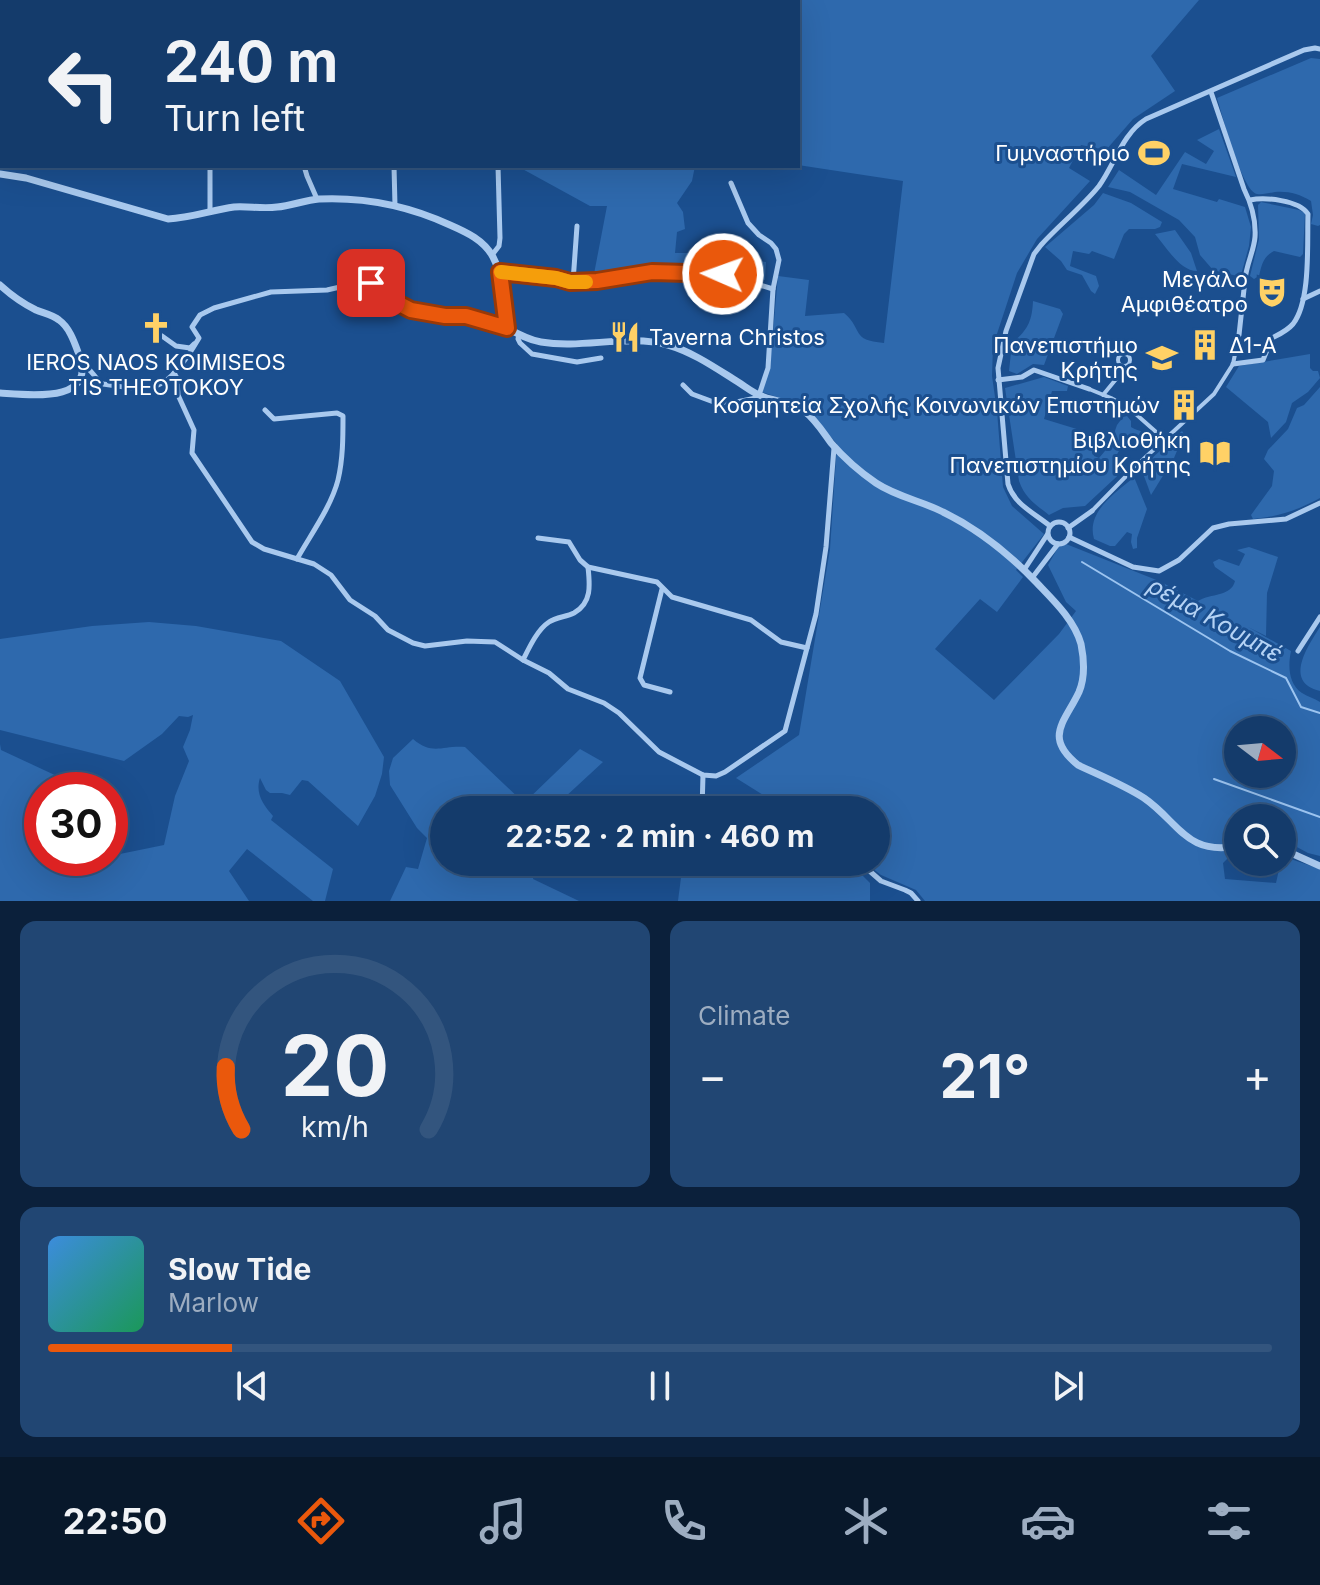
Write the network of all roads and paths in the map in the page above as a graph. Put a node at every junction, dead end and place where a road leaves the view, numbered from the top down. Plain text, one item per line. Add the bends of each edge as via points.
1 (1320, 49) edge
2 (1211, 92) junction
3 (210, 168) edge
4 (305, 168) edge
5 (394, 168) edge
6 (498, 168) edge
7 (0, 174) edge
8 (731, 183) dead end
9 (317, 199) junction
10 (1250, 200) junction
11 (395, 206) junction
12 (210, 213) junction
13 (577, 226) dead end
14 (492, 255) junction
15 (500, 272) junction
16 (573, 282) junction
17 (0, 285) edge
18 (773, 289) junction
19 (1320, 291) edge
20 (1303, 299) junction
21 (507, 328) junction
22 (519, 334) junction
23 (1239, 335) joint
24 (162, 336) dead end
25 (198, 341) junction
26 (601, 358) dead end
27 (1233, 364) junction
28 (83, 366) junction
29 (1126, 367) dead end
30 (174, 373) junction
31 (998, 380) junction
32 (683, 385) dead end
33 (1089, 389) joint
34 (0, 393) edge
35 (759, 395) junction
36 (1103, 395) junction
37 (265, 410) dead end
38 (1164, 439) junction
39 (834, 447) junction
40 (1320, 503) edge
41 (1092, 511) joint
42 (1050, 526) junction
43 (1068, 528) junction
44 (1048, 534) junction
45 (1069, 537) junction
46 (538, 538) dead end
47 (1058, 544) junction
48 (297, 559) junction
49 (588, 567) junction
50 (1023, 570) junction
51 (1032, 578) junction
52 (663, 588) junction
53 (1320, 617) edge
54 (807, 648) junction
55 (1298, 651) dead end
56 (523, 660) junction
57 (670, 692) dead end
58 (703, 775) junction
59 (702, 796) edge
60 (1224, 848) edge
61 (1296, 855) edge
62 (1320, 866) edge
63 (875, 876) edge
64 (918, 901) edge

1 - 2 street via 1304,50
2 - 10 street
2 - 31 street via 1136,125 1098,187 1041,245 1006,331
3 - 12 street
4 - 9 street
5 - 11 street
6 - 14 street via 500,238
7 - 12 street via 168,219
8 - 18 street via 748,223 776,249
9 - 11 street
9 - 12 street
10 - 20 street via 1305,208
10 - 23 street via 1255,237
11 - 14 street via 467,233
13 - 16 street
14 - 15 street
15 - 16 street
15 - 21 street
16 - 18 street via 694,272 723,274
17 - 28 street via 16,300 59,319
18 - 35 street via 768,368
19 - 20 street
20 - 27 street via 1297,318 1272,338 1263,360
21 - 22 street
21 - 25 street via 466,316 411,310 386,297 377,285 362,282 327,290 271,292 214,308 194,321
22 - 26 street via 520,343 532,354 577,362
22 - 35 street via 563,344 666,345
23 - 27 street
24 - 25 street via 190,348
25 - 30 street
27 - 38 street via 1214,394
28 - 30 street via 97,381 120,387 149,388
28 - 34 street via 79,383 65,392
29 - 36 street
30 - 48 street via 194,430 194,458 252,542
31 - 33 street via 1034,370
31 - 42 street via 1011,493
32 - 35 street via 719,404
33 - 36 street
35 - 39 street via 801,409
36 - 38 street via 1129,408
37 - 48 street via 274,419 343,416 337,482
38 - 41 street
39 - 50 street via 877,484 970,527
39 - 54 street via 826,547
40 - 45 street via 1286,519 1213,528 1159,571 1133,567
41 - 43 street
42 - 43 street via 1060,522
42 - 44 street
43 - 45 street
44 - 47 street
44 - 50 street
45 - 47 street
46 - 49 street via 569,542
47 - 51 street
48 - 56 street via 331,575 350,600 413,643 495,642
49 - 52 street via 649,579
49 - 56 street via 587,600 576,612 550,621
50 - 51 street
51 - 60 street via 1068,618 1081,647 1083,676 1061,723 1062,749 1078,765 1143,798 1186,837 1206,847
52 - 54 street via 672,597 751,620 781,642
52 - 57 street via 640,678 644,685
53 - 55 street
54 - 58 street via 785,731 725,772
56 - 58 street via 568,689 604,703 659,752
58 - 59 street
61 - 62 street
63 - 64 street

